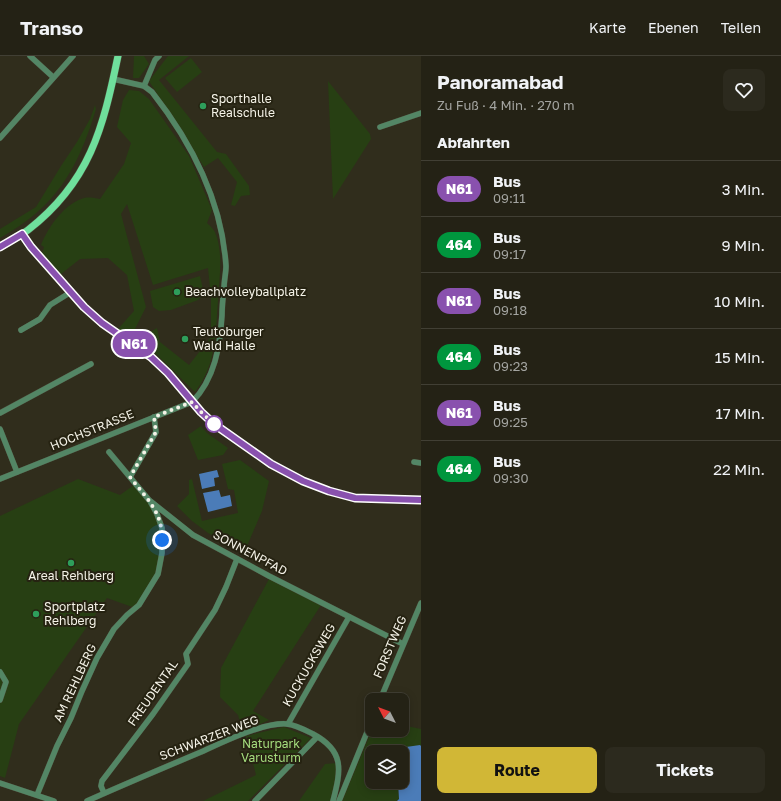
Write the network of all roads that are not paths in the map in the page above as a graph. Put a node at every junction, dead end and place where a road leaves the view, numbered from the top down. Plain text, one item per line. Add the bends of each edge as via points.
1 (30, 56) edge
2 (73, 56) edge
3 (118, 56) edge
4 (155, 57) edge
5 (53, 77) junction
6 (113, 79) junction
7 (144, 86) junction
8 (421, 113) edge
9 (380, 127) dead end
10 (0, 138) edge
11 (22, 234) junction
12 (0, 247) edge
13 (71, 292) junction
14 (22, 330) dead end
15 (91, 364) dead end
16 (192, 402) junction
17 (0, 413) edge
18 (154, 417) junction
19 (0, 429) edge
20 (109, 452) dead end
21 (414, 462) dead end
22 (421, 463) edge
23 (17, 472) junction
24 (130, 477) junction
25 (0, 479) edge
26 (149, 500) junction
27 (421, 500) edge
28 (237, 559) junction
29 (421, 603) edge
30 (349, 617) junction
31 (403, 644) junction
32 (0, 672) edge
33 (383, 693) edge
34 (0, 700) edge
35 (288, 724) junction
36 (317, 736) junction
37 (365, 737) edge
38 (0, 783) edge
39 (104, 793) junction
40 (37, 795) junction
41 (54, 801) edge
42 (87, 801) edge
43 (255, 801) edge
44 (333, 801) edge
45 (339, 801) edge

1 - 5 street
2 - 5 street
3 - 6 main road
4 - 7 street
5 - 10 street
6 - 7 street
6 - 11 main road via 100,130 82,171 53,208
7 - 16 street via 160,102 190,148 210,192 223,242 226,268 218,353 205,386
8 - 9 street
11 - 12 main road
11 - 13 street
13 - 14 street via 50,305 40,319
13 - 16 street via 102,323 151,357
15 - 17 street
16 - 18 street, HOCHSTRASSE
16 - 27 street via 226,432 271,464 303,481 355,498
18 - 23 street, HOCHSTRASSE
18 - 24 street via 156,432
19 - 23 street
20 - 24 street, SONNENPFAD
21 - 22 street
23 - 25 street, HOCHSTRASSE
24 - 26 street, SONNENPFAD
26 - 28 street, SONNENPFAD via 193,535
26 - 40 street, AM REHLBERG via 162,528 162,552 158,574 139,605 114,629 97,658
28 - 30 street, SONNENPFAD
28 - 39 street, FREUDENTAL via 215,610 186,654 188,664 102,781
29 - 31 street, FORSTWEG
30 - 31 street, SONNENPFAD
30 - 35 street, KUCKUCKSWEG
31 - 33 street, FORSTWEG
32 - 34 street via 6,682
35 - 36 street, SCHWARZER WEG
35 - 39 street, SCHWARZER WEG via 270,726 239,736
36 - 43 street
36 - 44 street, SCHWARZER WEG via 329,745 339,763 339,778
37 - 45 street
38 - 40 street
39 - 42 street, SCHWARZER WEG
40 - 41 street

